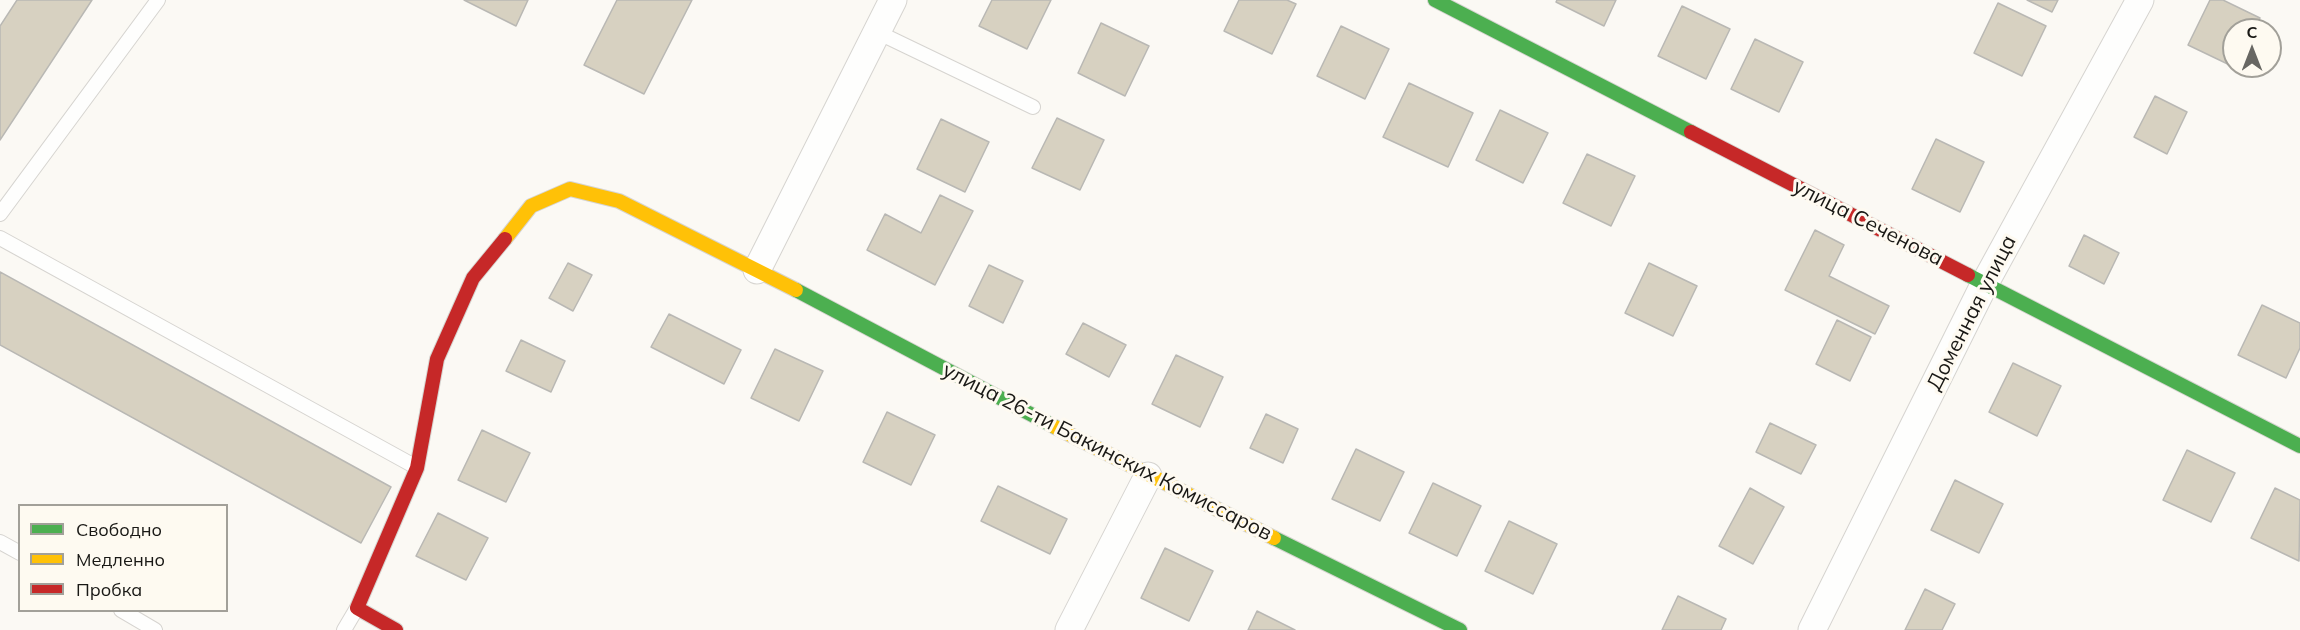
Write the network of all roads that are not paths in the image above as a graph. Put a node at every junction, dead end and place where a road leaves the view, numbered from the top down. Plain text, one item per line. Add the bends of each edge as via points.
1 (892, 0) edge
2 (1436, 0) edge
3 (2140, 0) edge
4 (151, 3) edge
5 (877, 32) junction
6 (1033, 107) dead end
7 (0, 214) edge
8 (0, 238) edge
9 (757, 270) junction
10 (1985, 283) junction
11 (2300, 446) edge
12 (417, 468) junction
13 (1148, 476) junction
14 (0, 542) edge
15 (18, 552) edge
16 (357, 608) junction
17 (124, 612) edge
18 (155, 630) edge
19 (344, 630) edge
20 (396, 630) edge
21 (1069, 630) edge
22 (1460, 630) edge
23 (1812, 630) edge

1 - 5 street
2 - 10 street, улица Сеченова
3 - 10 street, Доменная улица
4 - 7 lane
5 - 6 lane
5 - 9 street
8 - 12 lane
9 - 12 street, улица 26-ти Бакинских Комиссаров via 619,201 570,189 531,206 473,278 437,359
9 - 13 street, улица 26-ти Бакинских Комиссаров
10 - 11 street, улица Сеченова
10 - 23 street, Доменная улица
12 - 16 street, улица 26-ти Бакинских Комиссаров
13 - 21 street
13 - 22 street, улица 26-ти Бакинских Комиссаров
14 - 15 lane
16 - 19 lane
16 - 20 street
17 - 18 lane

